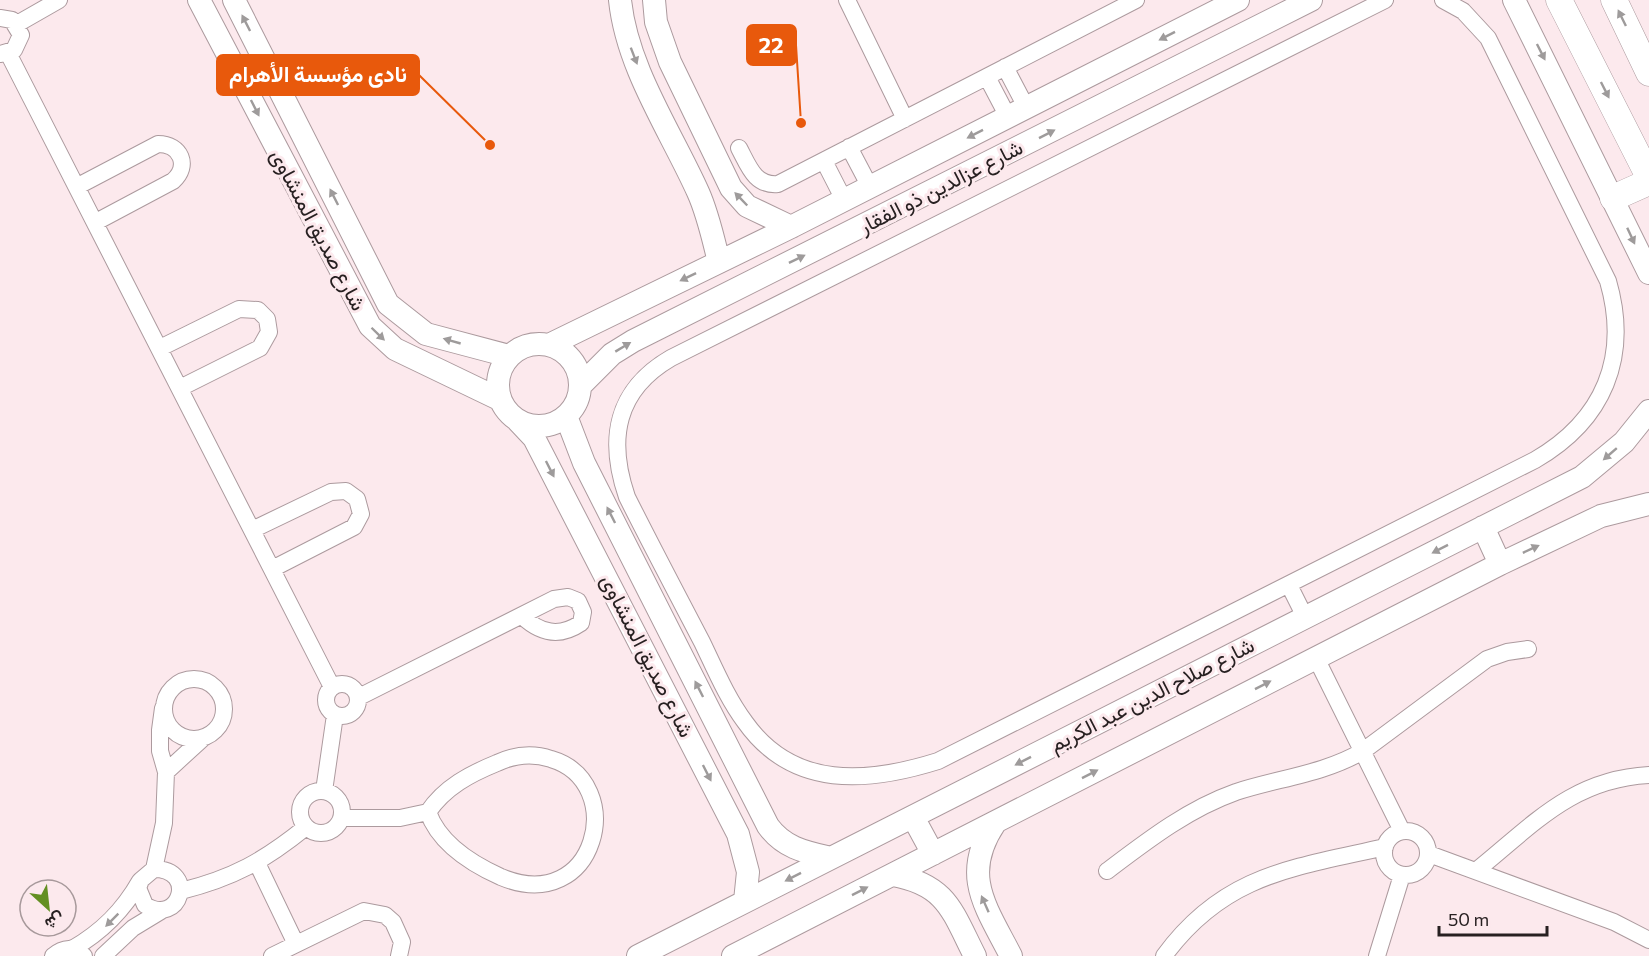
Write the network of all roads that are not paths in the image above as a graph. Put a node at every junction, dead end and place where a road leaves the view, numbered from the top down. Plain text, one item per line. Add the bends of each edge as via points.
1 (59, 0) edge
2 (199, 0) edge
3 (234, 0) edge
4 (620, 0) edge
5 (654, 0) edge
6 (847, 0) edge
7 (1136, 0) edge
8 (1238, 0) edge
9 (1251, 0) edge
10 (1311, 0) edge
11 (1385, 0) edge
12 (1443, 0) edge
13 (1514, 0) edge
14 (1559, 0) edge
15 (1614, 0) edge
16 (0, 18) edge
17 (1192, 23) junction
18 (16, 24) junction
19 (1262, 24) junction
20 (4, 53) edge
21 (1206, 53) junction
22 (1005, 67) junction
23 (1649, 73) edge
24 (987, 77) junction
25 (1017, 112) junction
26 (905, 119) junction
27 (849, 147) junction
28 (739, 148) dead end
29 (933, 155) junction
30 (824, 161) junction
31 (1649, 177) edge
32 (1649, 182) edge
33 (948, 185) junction
34 (78, 186) junction
35 (870, 187) junction
36 (1613, 198) junction
37 (844, 200) junction
38 (96, 222) junction
39 (791, 227) junction
40 (719, 262) junction
41 (1649, 273) edge
42 (645, 298) junction
43 (661, 327) junction
44 (549, 345) junction
45 (160, 348) junction
46 (508, 356) junction
47 (580, 386) junction
48 (180, 388) junction
49 (499, 399) junction
50 (1649, 411) edge
51 (566, 416) junction
52 (518, 421) junction
53 (1649, 504) edge
54 (1483, 527) junction
55 (252, 530) junction
56 (1500, 564) junction
57 (272, 569) junction
58 (1289, 585) junction
59 (522, 616) dead end
60 (1305, 617) junction
61 (690, 619) junction
62 (669, 629) junction
63 (1528, 650) dead end
64 (1316, 658) junction
65 (332, 687) junction
66 (359, 697) junction
67 (163, 708) junction
68 (334, 715) junction
69 (202, 739) junction
70 (1363, 751) junction
71 (166, 772) junction
72 (1649, 775) edge
73 (324, 791) junction
74 (428, 812) junction
75 (913, 817) junction
76 (342, 818) junction
77 (994, 823) junction
78 (306, 827) junction
79 (1402, 831) junction
80 (773, 833) junction
81 (1385, 847) junction
82 (745, 854) junction
83 (933, 854) junction
84 (1429, 854) junction
85 (831, 858) junction
86 (257, 863) junction
87 (154, 869) junction
88 (1477, 870) junction
89 (1107, 871) dead end
90 (892, 875) junction
91 (1402, 875) junction
92 (141, 880) junction
93 (181, 891) junction
94 (745, 902) junction
95 (161, 911) junction
96 (1649, 940) edge
97 (296, 944) junction
98 (78, 952) edge
99 (54, 956) edge
100 (103, 956) edge
101 (272, 956) edge
102 (399, 956) edge
103 (638, 956) edge
104 (733, 956) edge
105 (975, 956) edge
106 (1011, 956) edge
107 (1164, 956) edge
108 (1377, 956) edge

1 - 18 street
2 -> 49 street, شارع صديق المنشاوى via 370,326 395,349
46 -> 3 street, شارع صديق المنشاوى via 426,334 388,304
4 -> 40 street via 622,25 635,62 699,194
39 -> 5 street via 747,206 731,188 670,62 656,22
6 - 26 street
7 - 22 street
8 - 17 street, شارع عزالدين ذو الفقار
9 - 19 street
10 - 19 street, شارع عزالدين ذو الفقار
11 - 61 street via 671,358 647,374 622,411 616,436 618,466 627,496
12 - 58 street via 1464,11 1488,38 1602,266 1616,312 1614,360 1594,406 1574,432 1549,452
13 -> 36 street
14 -> 31 main road
23 -> 15 main road
16 - 18 street
17 - 21 street
17 -> 25 street, شارع عزالدين ذو الفقار
18 - 20 street via 20,41
19 - 21 street, شارع عزالدين ذو الفقار
20 - 34 street
33 -> 21 street, شارع عزالدين ذو الفقار
22 - 24 street
22 - 25 street
24 - 25 street
24 - 26 street
25 -> 29 street, شارع عزالدين ذو الفقار
26 - 27 street
27 - 30 street
27 - 35 street
28 - 30 street via 754,176 769,185
29 - 33 street
29 - 35 street, شارع عزالدين ذو الفقار
30 - 37 street
32 - 36 main road
43 -> 33 street, شارع عزالدين ذو الفقار
34 - 38 street
34 - 38 street via 158,144 172,146 181,156 181,170 173,181
35 - 37 street, شارع عزالدين ذو الفقار
36 -> 41 street
37 - 39 street, شارع عزالدين ذو الفقار
38 - 45 street
39 - 40 street, شارع عزالدين ذو الفقار
40 -> 42 street, شارع عزالدين ذو الفقار
42 - 43 street
42 - 44 street, شارع عزالدين ذو الفقار
47 -> 43 street, شارع عزالدين ذو الفقار via 612,354
44 - 46 street via 527,345
44 - 47 street via 572,360
45 - 48 street
45 - 48 street via 239,309 258,310 267,319 268,338 260,348
46 - 49 street via 500,369
47 - 51 street
48 - 55 street
49 - 52 street
50 -> 54 street, شارع صلاح الدين عبد الكريم via 1624,442 1582,477
51 - 52 street via 551,424 534,426
62 -> 51 street, شارع صديق المنشاوى via 584,463
52 -> 82 street, شارع صديق المنشاوى via 534,438
56 -> 53 street, شارع صلاح الدين عبد الكريم via 1601,516
54 - 56 street
54 -> 60 street, شارع صلاح الدين عبد الكريم
55 - 57 street
55 - 57 street via 338,490 357,500 361,514 354,527
56 - 64 street, شارع صلاح الدين عبد الكريم
57 - 65 street
58 - 60 street
58 - 61 street via 938,761 858,778 809,770 766,746 736,708
59 - 66 street
60 -> 75 street, شارع صلاح الدين عبد الكريم
61 - 62 street
80 -> 62 street, شارع صديق المنشاوى
63 - 70 street via 1487,659
64 - 70 street
77 -> 64 street, شارع صلاح الدين عبد الكريم
65 - 66 street via 343,683
65 - 68 street via 326,702
66 - 68 street via 357,708 350,715
67 - 69 street via 166,722 175,734
67 - 69 street via 170,689 182,681 196,678 210,682 225,705 223,720 215,732
67 - 71 street via 160,751
68 - 73 street
69 - 71 street
70 - 79 street
70 - 89 street via 1330,768 1260,785 1207,805 1158,832
71 - 87 street via 164,823
72 - 88 street via 1595,784 1564,800
73 - 76 street via 337,797
73 - 78 street via 304,800 300,814
74 - 74 street via 441,836 475,863 528,886 547,885 564,877 579,864 595,829 595,809 589,790 562,762 543,756 524,756 486,767 452,786
74 - 76 street via 400,818
75 - 83 street
75 - 85 street, شارع صلاح الدين عبد الكريم
76 - 78 street via 327,833 319,834
77 - 83 street, شارع صلاح الدين عبد الكريم
106 -> 77 street via 976,879 983,839
78 - 86 street
79 - 81 street via 1391,836
79 - 84 street via 1421,836
80 - 82 street
80 - 85 street via 792,847
81 - 91 street via 1389,867
81 - 107 street via 1276,872 1248,883 1198,917
82 - 94 street, شارع صديق المنشاوى
83 - 90 street, شارع صلاح الدين عبد الكريم
84 - 88 street
84 - 91 street via 1420,871
85 -> 94 street, شارع صلاح الدين عبد الكريم
86 - 93 street via 220,882
86 - 97 street
87 - 92 street
87 - 93 street via 173,873
88 - 96 street via 1614,922
104 -> 90 street, شارع صلاح الدين عبد الكريم
90 - 105 street via 912,878 944,899
91 - 108 street
92 - 95 street via 140,898 152,910
92 -> 98 street via 112,920
93 - 95 street via 171,908
94 - 103 street, شارع صلاح الدين عبد الكريم
95 - 100 street via 133,928
97 - 101 street
97 - 102 street via 353,915 375,912 393,922 399,931
98 - 99 street via 64,949

